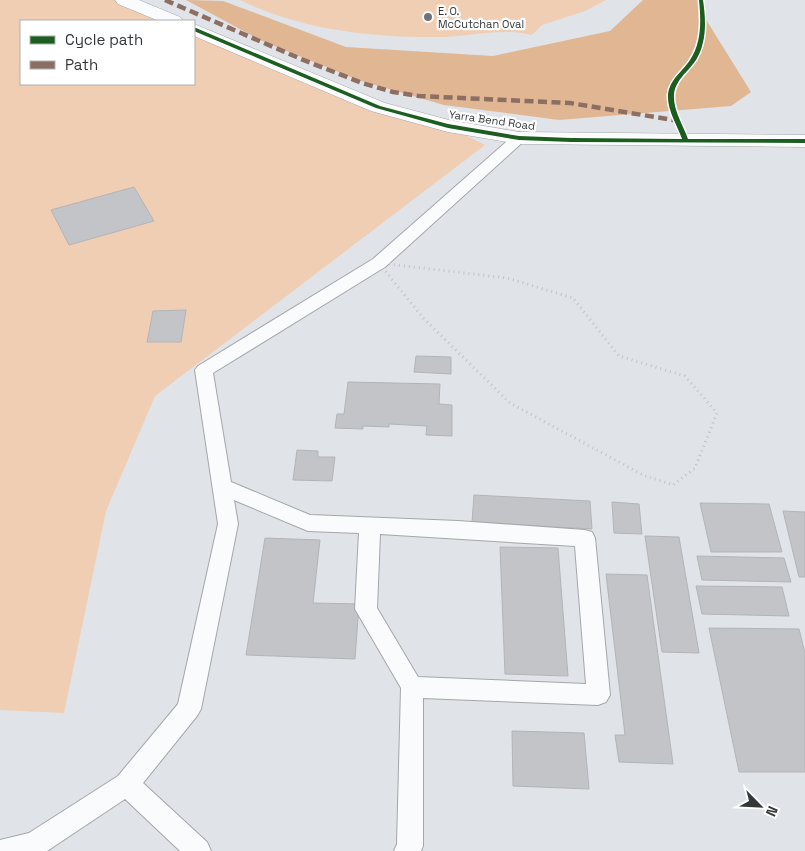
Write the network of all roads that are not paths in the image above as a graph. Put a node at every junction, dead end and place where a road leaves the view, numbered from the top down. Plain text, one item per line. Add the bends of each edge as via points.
1 (124, 0) edge
2 (172, 20) edge
3 (195, 29) edge
4 (519, 138) junction
5 (805, 142) edge
6 (222, 486) junction
7 (370, 525) junction
8 (412, 687) junction
9 (127, 784) junction
10 (3, 851) edge
11 (198, 851) edge
12 (407, 851) edge

1 - 2 street
3 - 4 street, Yarra Bend Road via 378,107 448,126
4 - 5 street, Yarra Bend Road
4 - 6 lane via 379,263 204,370
6 - 7 lane via 308,523
6 - 9 lane via 228,524 190,709
7 - 8 lane via 366,609
7 - 8 lane via 585,538 598,694
8 - 12 lane via 410,846
9 - 10 lane via 34,845
9 - 11 lane

